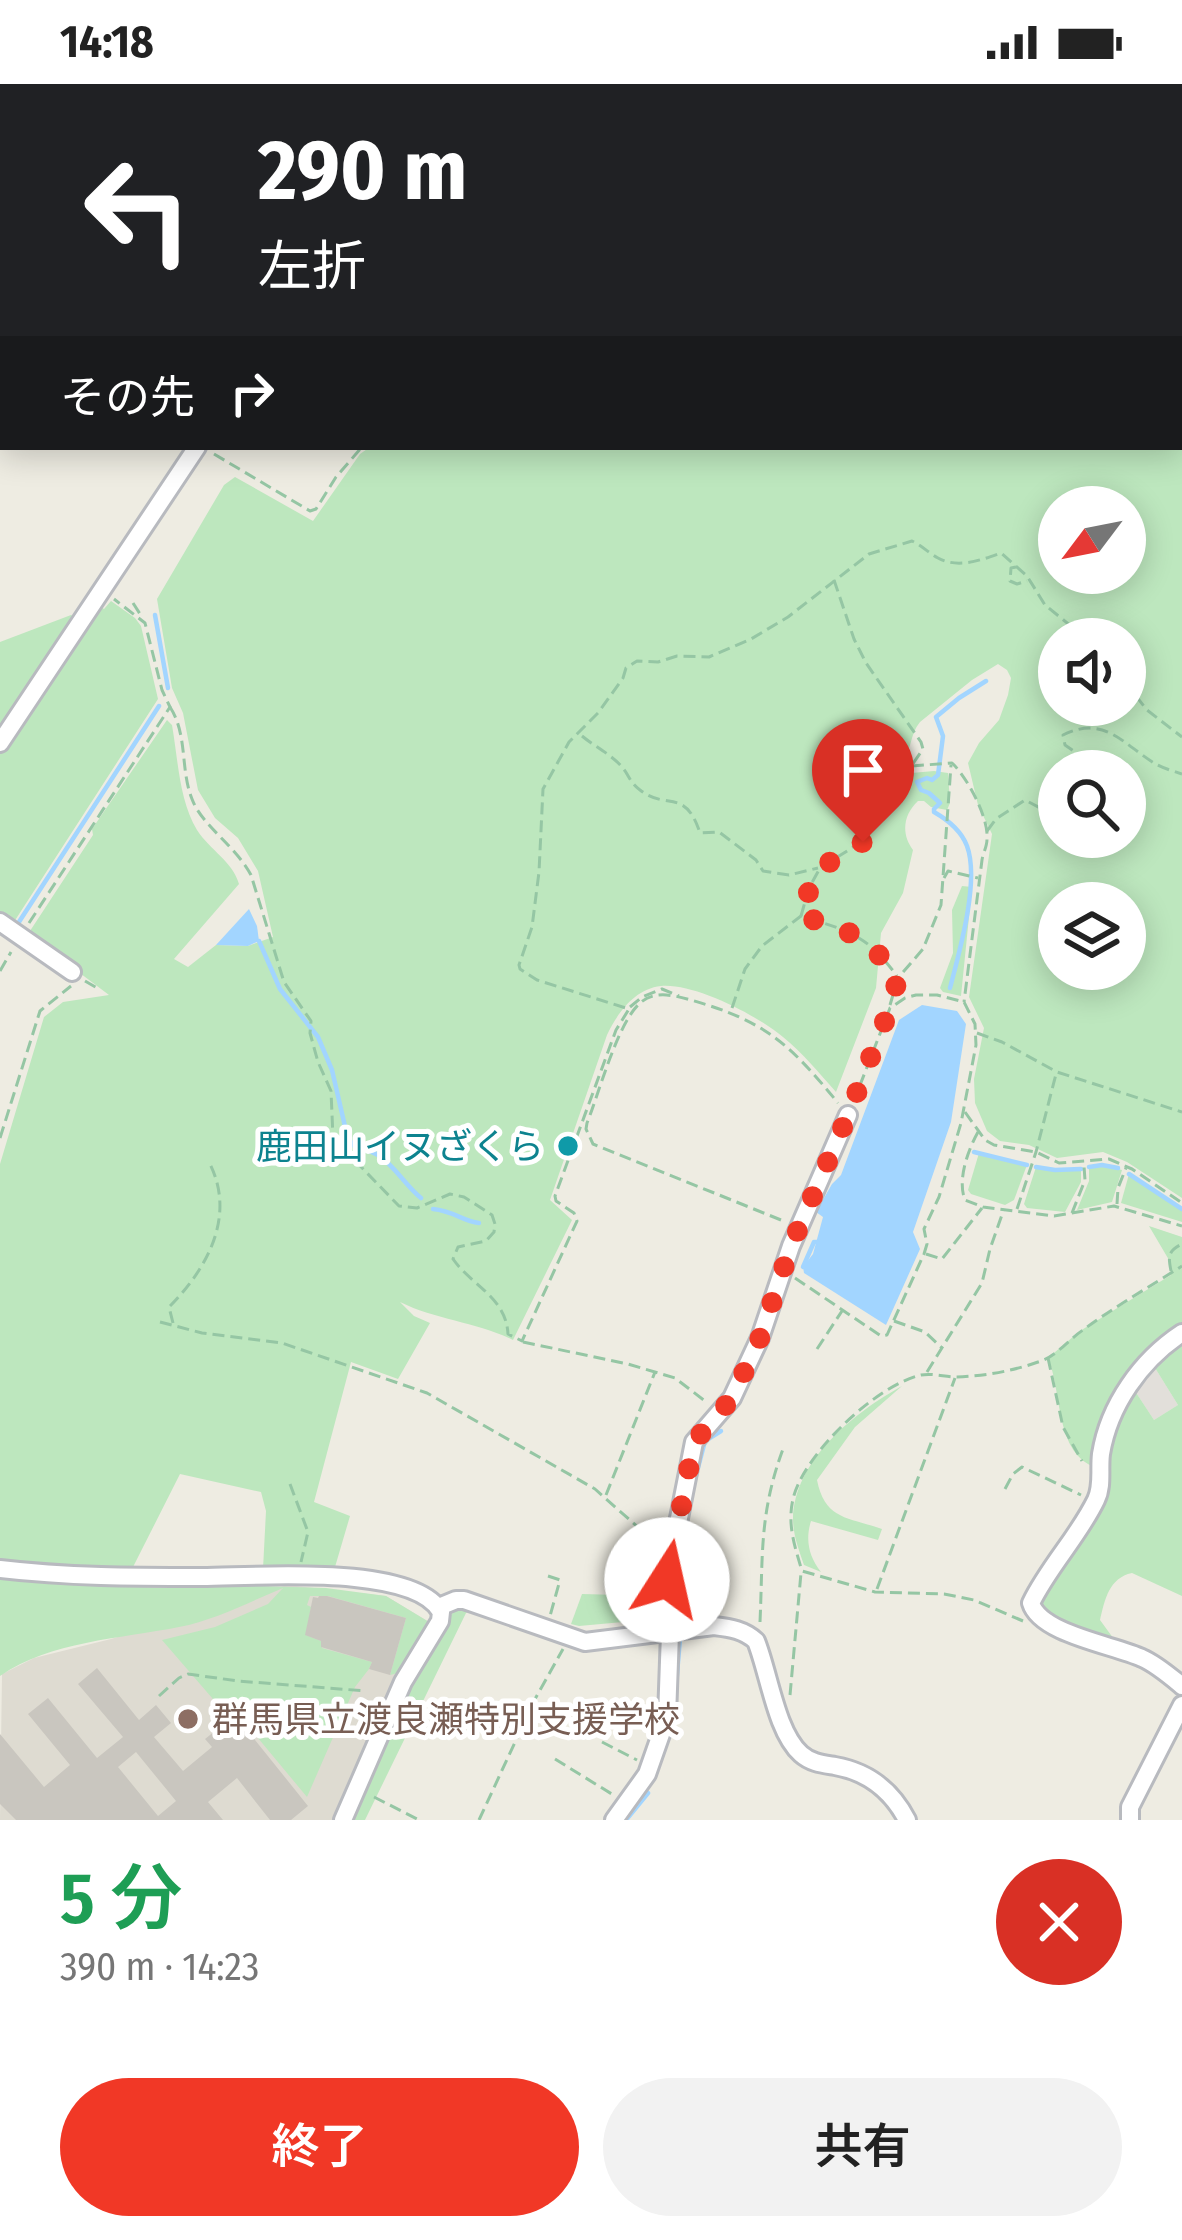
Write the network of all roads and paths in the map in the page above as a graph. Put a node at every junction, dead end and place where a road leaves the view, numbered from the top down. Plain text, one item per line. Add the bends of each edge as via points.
1 (198, 450) edge
2 (205, 450) edge
3 (359, 450) edge
4 (1018, 567) junction
5 (1028, 579) junction
6 (834, 580) junction
7 (108, 594) dead end
8 (133, 603) dead end
9 (1062, 618) edge
10 (143, 619) junction
11 (170, 706) junction
12 (1146, 709) edge
13 (579, 734) junction
14 (1182, 737) edge
15 (0, 743) edge
16 (1072, 750) edge
17 (1138, 750) edge
18 (1146, 757) edge
19 (952, 763) junction
20 (911, 766) junction
21 (1182, 774) edge
22 (1038, 807) edge
23 (986, 832) junction
24 (820, 868) junction
25 (980, 878) junction
26 (943, 879) junction
27 (801, 916) junction
28 (0, 922) edge
29 (20, 936) junction
30 (0, 971) edge
31 (76, 975) joint
32 (898, 978) junction
33 (681, 998) junction
34 (964, 1002) junction
35 (890, 1008) junction
36 (629, 1009) junction
37 (730, 1012) junction
38 (976, 1033) junction
39 (1057, 1072) junction
40 (964, 1111) junction
41 (1182, 1112) edge
42 (853, 1117) junction
43 (978, 1132) junction
44 (0, 1138) edge
45 (1036, 1151) junction
46 (1082, 1162) junction
47 (210, 1164) dead end
48 (1126, 1166) junction
49 (1182, 1203) edge
50 (1117, 1206) junction
51 (982, 1207) junction
52 (1004, 1209) junction
53 (1016, 1210) junction
54 (1072, 1215) junction
55 (1182, 1226) edge
56 (800, 1228) junction
57 (1182, 1244) edge
58 (924, 1254) junction
59 (1182, 1266) edge
60 (784, 1271) junction
61 (1172, 1275) junction
62 (843, 1310) junction
63 (160, 1322) dead end
64 (893, 1322) junction
65 (173, 1324) junction
66 (1182, 1333) edge
67 (522, 1341) junction
68 (817, 1348) dead end
69 (943, 1349) junction
70 (1048, 1358) junction
71 (655, 1372) junction
72 (926, 1374) junction
73 (956, 1377) junction
74 (718, 1416) junction
75 (783, 1449) dead end
76 (1099, 1470) junction
77 (290, 1484) dead end
78 (1005, 1489) dead end
79 (605, 1497) junction
80 (1094, 1504) junction
81 (670, 1553) junction
82 (0, 1569) edge
83 (802, 1571) junction
84 (300, 1575) junction
85 (548, 1576) dead end
86 (875, 1592) junction
87 (439, 1607) junction
88 (1033, 1625) dead end
89 (546, 1629) junction
90 (670, 1633) junction
91 (571, 1638) junction
92 (756, 1641) junction
93 (1182, 1686) edge
94 (366, 1690) dead end
95 (159, 1696) dead end
96 (1182, 1705) edge
97 (786, 1731) junction
98 (602, 1742) dead end
99 (555, 1759) dead end
100 (651, 1765) junction
101 (374, 1797) dead end
102 (627, 1803) junction
103 (343, 1820) edge
104 (419, 1820) edge
105 (478, 1820) edge
106 (614, 1820) edge
107 (908, 1820) edge
108 (1130, 1820) edge

1 - 15 street
2 - 3 path via 310,511
4 - 5 path
4 - 5 path via 1011,568 1012,584
4 - 6 path via 1001,553 952,564 912,541 869,554
5 - 9 path
6 - 13 path via 772,627 709,657 637,661
6 - 20 path via 860,652 921,742
7 - 10 path
8 - 10 path
10 - 11 path
11 - 29 path
11 - 67 path via 192,802 244,862 284,982 311,1026 331,1091 333,1138 406,1208 449,1194 491,1215 494,1232 458,1247 453,1259 496,1300 508,1334
12 - 14 path
13 - 24 path via 644,794 679,802 700,833 719,832 763,871
13 - 36 path via 543,789 532,927 519,965 536,980
16 - 17 path via 1064,735 1088,726
18 - 21 path
19 - 20 path
19 - 23 path via 975,796
19 - 26 path
20 - 24 path via 898,771 899,784 863,842
22 - 23 path via 1024,800
23 - 25 path
24 - 27 path
25 - 26 path via 948,871
25 - 34 path
26 - 32 path via 923,949
27 - 32 path via 860,937
27 - 37 path via 762,946
28 - 29 street
29 - 30 path
29 - 31 street
31 - 44 path via 40,1011
32 - 35 path
33 - 36 path via 662,989
33 - 37 path
33 - 56 path via 644,1000 626,1023 587,1123 589,1138
34 - 35 path via 916,995
34 - 38 path
35 - 42 path
36 - 67 path via 555,1196 577,1221
37 - 42 path via 789,1047
38 - 39 path
38 - 40 path
39 - 41 path
39 - 45 path
40 - 43 path
40 - 58 path via 924,1229
42 - 56 street via 836,1168 826,1172
43 - 45 path via 994,1145
43 - 51 path via 961,1195
45 - 46 path via 1059,1163
45 - 53 path
46 - 48 path
46 - 54 path via 1085,1180
47 - 65 path via 219,1183 213,1244 169,1307
48 - 49 path
48 - 50 path
50 - 54 path
50 - 55 path
51 - 52 path
51 - 58 path via 942,1258
52 - 53 path
52 - 69 path via 982,1283
53 - 54 path
56 - 60 street
57 - 61 path via 1169,1255
58 - 64 path
59 - 61 path
60 - 62 path
60 - 74 street
61 - 70 path
62 - 64 path via 881,1336
62 - 68 path
63 - 65 path
64 - 69 path via 925,1332
65 - 79 path via 282,1342 427,1393
66 - 76 street via 1128,1387
67 - 71 path
69 - 72 path
70 - 73 path
70 - 76 path via 1071,1443
71 - 74 path via 676,1378
71 - 79 path
72 - 73 path
72 - 83 path via 859,1410 811,1461 790,1515
73 - 86 path
74 - 81 street via 694,1442
75 - 92 path via 761,1538
76 - 80 street
77 - 84 path via 308,1532
78 - 80 path via 1022,1467
79 - 81 path
80 - 93 street via 1032,1608 1088,1640 1144,1658
81 - 90 street
82 - 84 street
83 - 86 path
83 - 97 path
84 - 87 street via 383,1582
85 - 89 path via 560,1580
86 - 88 path via 974,1600
87 - 89 street via 464,1600
87 - 103 street via 440,1621 403,1682
89 - 91 street
90 - 91 street
90 - 92 street via 731,1628
90 - 100 street via 667,1717
91 - 105 path
92 - 97 street
94 - 95 path via 188,1674
96 - 108 street
97 - 107 street via 812,1762 875,1781
98 - 100 path
99 - 102 path
100 - 102 street
101 - 104 path
102 - 106 street

